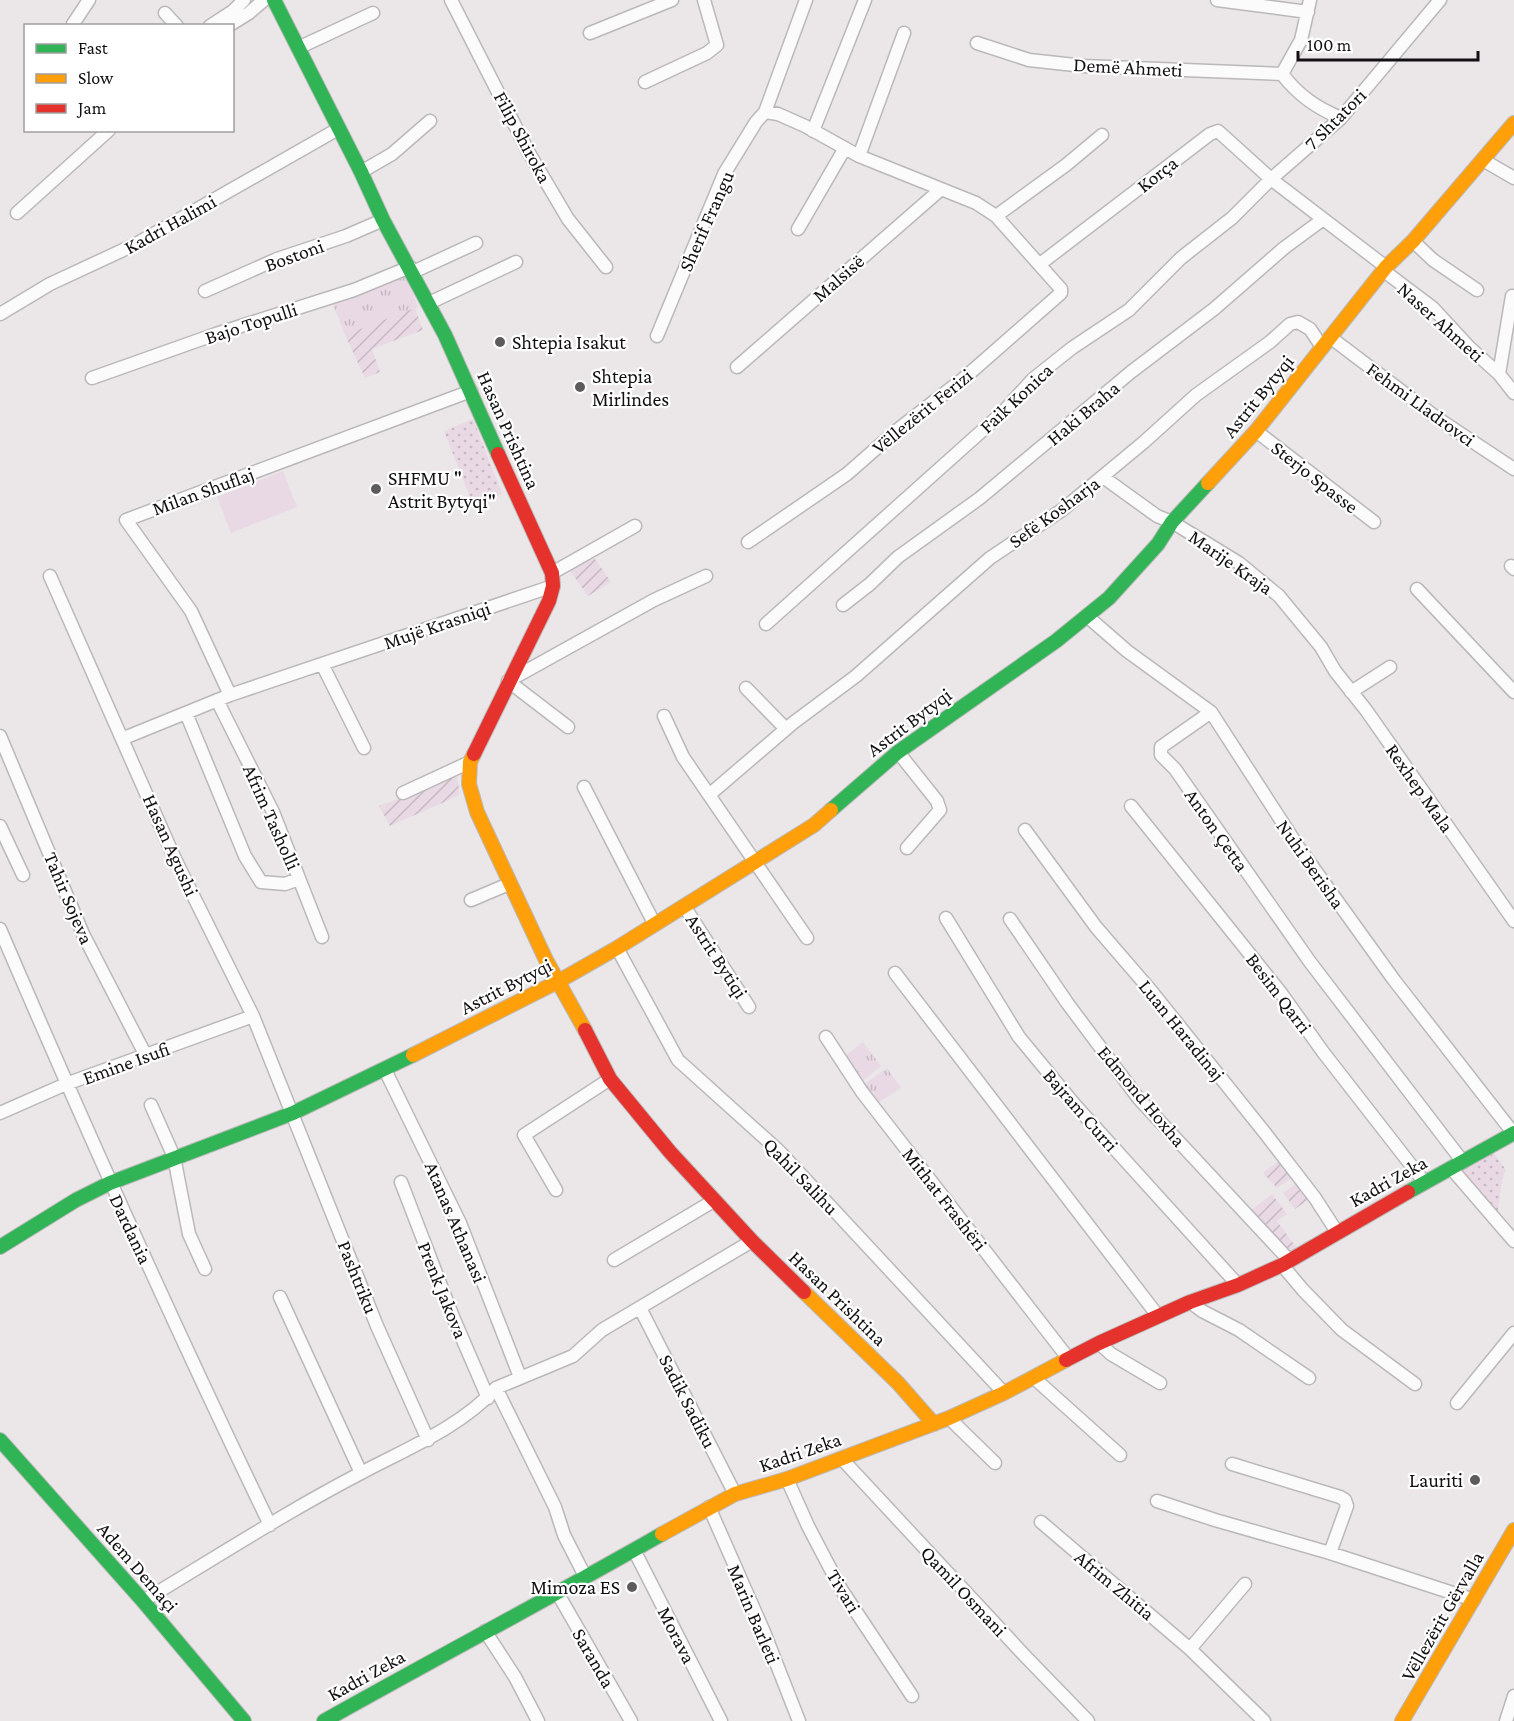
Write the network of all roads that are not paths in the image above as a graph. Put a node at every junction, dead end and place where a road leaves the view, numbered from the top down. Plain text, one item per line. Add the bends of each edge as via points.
1 (89, 0) edge
2 (244, 0) edge
3 (264, 0) edge
4 (274, 0) edge
5 (451, 0) edge
6 (672, 0) edge
7 (704, 0) edge
8 (806, 0) edge
9 (865, 0) edge
10 (1217, 0) edge
11 (1440, 0) edge
12 (1309, 6) edge
13 (165, 13) dead end
14 (373, 13) dead end
15 (73, 24) dead end
16 (175, 24) edge
17 (213, 24) edge
18 (231, 24) edge
19 (590, 33) dead end
20 (904, 33) dead end
21 (977, 43) dead end
22 (298, 48) junction
23 (1282, 74) junction
24 (645, 82) dead end
25 (765, 112) junction
26 (1341, 118) junction
27 (430, 122) dead end
28 (1514, 123) edge
29 (338, 129) junction
30 (813, 131) junction
31 (107, 132) edge
32 (1102, 135) dead end
33 (845, 148) junction
34 (859, 156) junction
35 (1483, 160) junction
36 (361, 172) junction
37 (1514, 178) edge
38 (1271, 179) junction
39 (940, 190) junction
40 (17, 213) dead end
41 (996, 216) junction
42 (382, 220) junction
43 (1322, 220) junction
44 (798, 229) dead end
45 (1413, 241) junction
46 (476, 243) dead end
47 (516, 262) dead end
48 (1040, 264) junction
49 (606, 267) dead end
50 (411, 269) junction
51 (1385, 269) junction
52 (1477, 290) dead end
53 (205, 291) dead end
54 (1512, 296) dead end
55 (429, 303) junction
56 (0, 314) edge
57 (657, 336) dead end
58 (1326, 342) junction
59 (737, 368) dead end
60 (1498, 374) junction
61 (92, 378) dead end
62 (471, 391) junction
63 (1514, 393) edge
64 (1256, 431) junction
65 (1514, 469) edge
66 (1103, 477) junction
67 (1172, 522) junction
68 (1374, 522) dead end
69 (635, 526) dead end
70 (748, 542) dead end
71 (51, 576) dead end
72 (706, 576) dead end
73 (553, 579) junction
74 (1417, 589) dead end
75 (843, 605) dead end
76 (1088, 617) junction
77 (766, 624) dead end
78 (322, 664) junction
79 (1390, 667) dead end
80 (508, 681) junction
81 (746, 688) dead end
82 (1351, 692) junction
83 (1514, 692) edge
84 (230, 695) junction
85 (217, 700) junction
86 (1211, 712) junction
87 (186, 713) junction
88 (664, 716) dead end
89 (568, 727) dead end
90 (786, 729) junction
91 (0, 736) edge
92 (124, 738) junction
93 (364, 748) dead end
94 (898, 752) junction
95 (470, 762) junction
96 (584, 787) dead end
97 (403, 794) dead end
98 (709, 795) junction
99 (1131, 806) dead end
100 (0, 826) edge
101 (1025, 830) dead end
102 (907, 848) dead end
103 (756, 861) junction
104 (23, 875) dead end
105 (299, 879) junction
106 (509, 884) junction
107 (471, 900) dead end
108 (684, 906) junction
109 (946, 918) dead end
110 (1010, 919) dead end
111 (1514, 921) edge
112 (654, 923) junction
113 (0, 929) edge
114 (322, 937) dead end
115 (807, 938) dead end
116 (616, 948) junction
117 (895, 973) dead end
118 (559, 981) junction
119 (749, 1007) dead end
120 (253, 1016) junction
121 (826, 1037) dead end
122 (146, 1056) junction
123 (385, 1070) junction
124 (610, 1079) junction
125 (66, 1084) junction
126 (151, 1105) dead end
127 (0, 1113) edge
128 (293, 1113) junction
129 (1514, 1134) edge
130 (174, 1157) junction
131 (1457, 1165) junction
132 (401, 1182) dead end
133 (110, 1183) junction
134 (1425, 1183) junction
135 (556, 1190) dead end
136 (715, 1200) junction
137 (1337, 1232) junction
138 (752, 1240) junction
139 (1514, 1241) edge
140 (0, 1247) edge
141 (614, 1260) dead end
142 (1286, 1262) junction
143 (205, 1269) dead end
144 (1238, 1285) junction
145 (280, 1297) dead end
146 (1190, 1302) junction
147 (640, 1308) junction
148 (1158, 1316) junction
149 (1514, 1333) edge
150 (1099, 1342) junction
151 (1068, 1358) junction
152 (520, 1377) junction
153 (1034, 1378) junction
154 (1309, 1378) dead end
155 (1160, 1383) dead end
156 (1415, 1384) dead end
157 (496, 1388) junction
158 (1004, 1393) junction
159 (488, 1398) junction
160 (1457, 1403) dead end
161 (949, 1418) junction
162 (934, 1424) junction
163 (0, 1440) edge
164 (428, 1440) junction
165 (1120, 1455) dead end
166 (842, 1459) junction
167 (995, 1463) dead end
168 (1232, 1464) dead end
169 (361, 1473) junction
170 (787, 1479) junction
171 (735, 1494) junction
172 (1157, 1501) dead end
173 (709, 1507) junction
174 (1041, 1522) dead end
175 (270, 1525) junction
176 (1514, 1530) edge
177 (634, 1550) junction
178 (1330, 1553) junction
179 (586, 1578) junction
180 (1245, 1584) dead end
181 (558, 1594) junction
182 (1474, 1600) junction
183 (143, 1601) junction
184 (486, 1631) junction
185 (1190, 1649) junction
186 (912, 1696) dead end
187 (1514, 1696) edge
188 (244, 1721) edge
189 (324, 1721) edge
190 (538, 1721) edge
191 (631, 1721) edge
192 (721, 1721) edge
193 (799, 1721) edge
194 (1088, 1721) edge
195 (1264, 1721) edge
196 (1402, 1721) edge
197 (1506, 1721) edge

1 - 15 street
2 - 17 street
3 - 18 street
4 - 22 street, Hasan Prishtina
5 - 49 street, Filip Shiroka via 529,153 568,219
6 - 19 street
7 - 24 street via 717,45
8 - 25 street, Sherif Frangu
9 - 30 street
10 - 12 street
11 - 26 street, 7 Shtatori
12 - 23 street via 1301,40
13 - 16 street
14 - 22 street
20 - 34 street
21 - 23 street, Demë Ahmeti via 1029,60 1084,66
22 - 29 street, Hasan Prishtina
23 - 26 street via 1320,110
25 - 30 street
25 - 57 street, Sherif Frangu via 724,174
26 - 38 street, 7 Shtatori
27 - 36 street via 392,154
28 - 35 street, Astrit Bytyqi
29 - 36 street, Hasan Prishtina
29 - 56 street, Kadri Halimi via 136,244 50,284
30 - 33 street
31 - 40 street
32 - 41 street
33 - 34 street
33 - 44 street
34 - 39 street
35 - 37 street
35 - 45 street, Astrit Bytyqi
36 - 42 street, Hasan Prishtina
38 - 43 street, Naser Ahmeti
38 - 48 street, Korça via 1218,131
38 - 77 street, Faik Konica via 1129,310 1033,378 1003,412
39 - 41 street via 976,203
39 - 59 street, Malsisë
41 - 48 street
42 - 50 street, Hasan Prishtina
42 - 53 street, Bostoni
43 - 51 street, Naser Ahmeti
43 - 75 street, Haki Braha
45 - 51 street, Astrit Bytyqi
45 - 52 street
46 - 50 street
47 - 55 street
48 - 70 street, Vëllezërit Ferizi via 1061,293 846,474
50 - 55 street, Hasan Prishtina
50 - 61 street, Bajo Topulli
51 - 58 street, Astrit Bytyqi
51 - 60 street, Naser Ahmeti via 1433,308
54 - 60 street, Naser Ahmeti
55 - 62 street, Hasan Prishtina
58 - 64 street, Astrit Bytyqi
58 - 65 street, Fehmi Lladrovci
58 - 66 street, Sefë Kosharja via 1299,322 1290,324 1196,395
60 - 63 street, Naser Ahmeti
62 - 73 street, Hasan Prishtina
62 - 84 street, Milan Shuflaj via 126,520 191,611
64 - 67 street, Astrit Bytyqi
64 - 68 street, Sterjo Spasse
66 - 67 street via 1157,516
66 - 90 street, Sefë Kosharja via 990,558 856,676
67 - 76 street, Astrit Bytyqi via 1158,544
67 - 82 street, Marije Kraja via 1239,563 1279,596
69 - 73 street
71 - 92 street, Hasan Agushi
72 - 80 street via 654,600
73 - 78 street, Mujë Krasniqi
73 - 80 street, Hasan Prishtina via 549,601
74 - 83 street
76 - 86 street, Nuhi Berisha via 1127,651
76 - 94 street, Astrit Bytyqi
78 - 84 street, Mujë Krasniqi
78 - 93 street
79 - 82 street
80 - 89 street
80 - 95 street, Hasan Prishtina
81 - 90 street
82 - 111 street, Rexhep Mala
84 - 85 street, Mujë Krasniqi
85 - 87 street, Mujë Krasniqi
85 - 105 street, Afrim Tasholli via 273,812
86 - 129 street, Nuhi Berisha via 1326,886
86 - 131 street, Anton Çetta via 1161,747 1161,755 1175,769
87 - 92 street, Mujë Krasniqi
87 - 105 street via 245,856 261,882 285,884
88 - 98 street via 683,757
90 - 98 street, Sefë Kosharja
91 - 122 street, Tahir Sojeva via 83,934
92 - 120 street, Hasan Agushi via 175,859
94 - 102 street via 940,810
94 - 103 street, Astrit Bytyqi via 814,825
95 - 97 street
95 - 106 street, Hasan Prishtina via 469,783 477,812
96 - 112 street
98 - 103 street
99 - 134 street, Besim Qarri via 1281,993
100 - 104 street
101 - 137 street, Luan Haradinaj via 1096,927 1265,1133
103 - 108 street, Astrit Bytyqi
103 - 115 street
105 - 114 street, Afrim Tasholli
106 - 107 street
106 - 118 street, Hasan Prishtina
108 - 112 street, Astrit Bytyqi
108 - 119 street, Astrit Bytiqi
109 - 144 street, Bajram Curri via 1020,1037 1075,1105
110 - 142 street, Edmond Hoxha via 1139,1099
112 - 116 street, Astrit Bytyqi
113 - 125 street, Dardania
116 - 118 street, Astrit Bytyqi
116 - 158 street, Qahil Salihu via 678,1060 779,1151
117 - 148 street
118 - 123 street, Astrit Bytyqi
118 - 124 street, Hasan Prishtina
120 - 122 street, Emine Isufi
120 - 128 street, Hasan Agushi
121 - 151 street, Mithat Frashëri via 862,1092
122 - 125 street, Emine Isufi
123 - 128 street, Astrit Bytyqi
123 - 152 street, Atanas Athanasi via 460,1223
124 - 135 street via 524,1134
124 - 136 street, Hasan Prishtina
125 - 127 street, Emine Isufi
125 - 133 street, Dardania
126 - 130 street
128 - 130 street, Astrit Bytyqi
128 - 164 street, Pashtriku via 377,1326
129 - 131 street, Kadri Zeka
130 - 133 street, Astrit Bytyqi
130 - 143 street via 189,1234
131 - 134 street, Kadri Zeka
131 - 139 street
132 - 159 street, Prenk Jakova
133 - 140 street, Astrit Bytyqi
133 - 175 street, Dardania
134 - 137 street, Kadri Zeka
136 - 138 street, Hasan Prishtina
136 - 141 street
137 - 142 street, Kadri Zeka
138 - 147 street
138 - 162 street, Hasan Prishtina via 898,1383
142 - 144 street, Kadri Zeka
142 - 156 street via 1303,1290 1342,1330
144 - 146 street, Kadri Zeka
145 - 169 street
146 - 148 street, Kadri Zeka
146 - 154 street
147 - 152 street via 602,1330 573,1356
147 - 171 street, Sadik Sadiku
148 - 150 street, Kadri Zeka
149 - 160 street
150 - 151 street, Kadri Zeka
150 - 155 street via 1111,1354
151 - 153 street, Kadri Zeka
152 - 157 street
153 - 158 street, Kadri Zeka
153 - 165 street
157 - 159 street
157 - 179 street
158 - 161 street, Kadri Zeka
159 - 164 street
161 - 162 street, Kadri Zeka
161 - 167 street
162 - 166 street, Kadri Zeka
163 - 183 street, Adem Demaçi
164 - 169 street
166 - 170 street, Kadri Zeka
166 - 194 street, Qamil Osmani
168 - 178 street via 1345,1500 1347,1506
169 - 175 street
170 - 171 street, Kadri Zeka
170 - 186 street, Tivari via 841,1589
171 - 173 street, Kadri Zeka
172 - 178 street
173 - 177 street, Kadri Zeka
173 - 193 street, Marin Barleti
174 - 185 street, Afrim Zhitia
175 - 183 street
176 - 182 street, Vëllezërit Gërvalla
177 - 179 street, Kadri Zeka
177 - 192 street, Morava
178 - 182 street
179 - 181 street, Kadri Zeka
180 - 185 street
181 - 184 street, Kadri Zeka
181 - 191 street, Saranda
182 - 196 street, Vëllezërit Gërvalla
183 - 188 street, Adem Demaçi
184 - 189 street, Kadri Zeka
184 - 190 street
185 - 195 street, Afrim Zhitia
187 - 197 street

